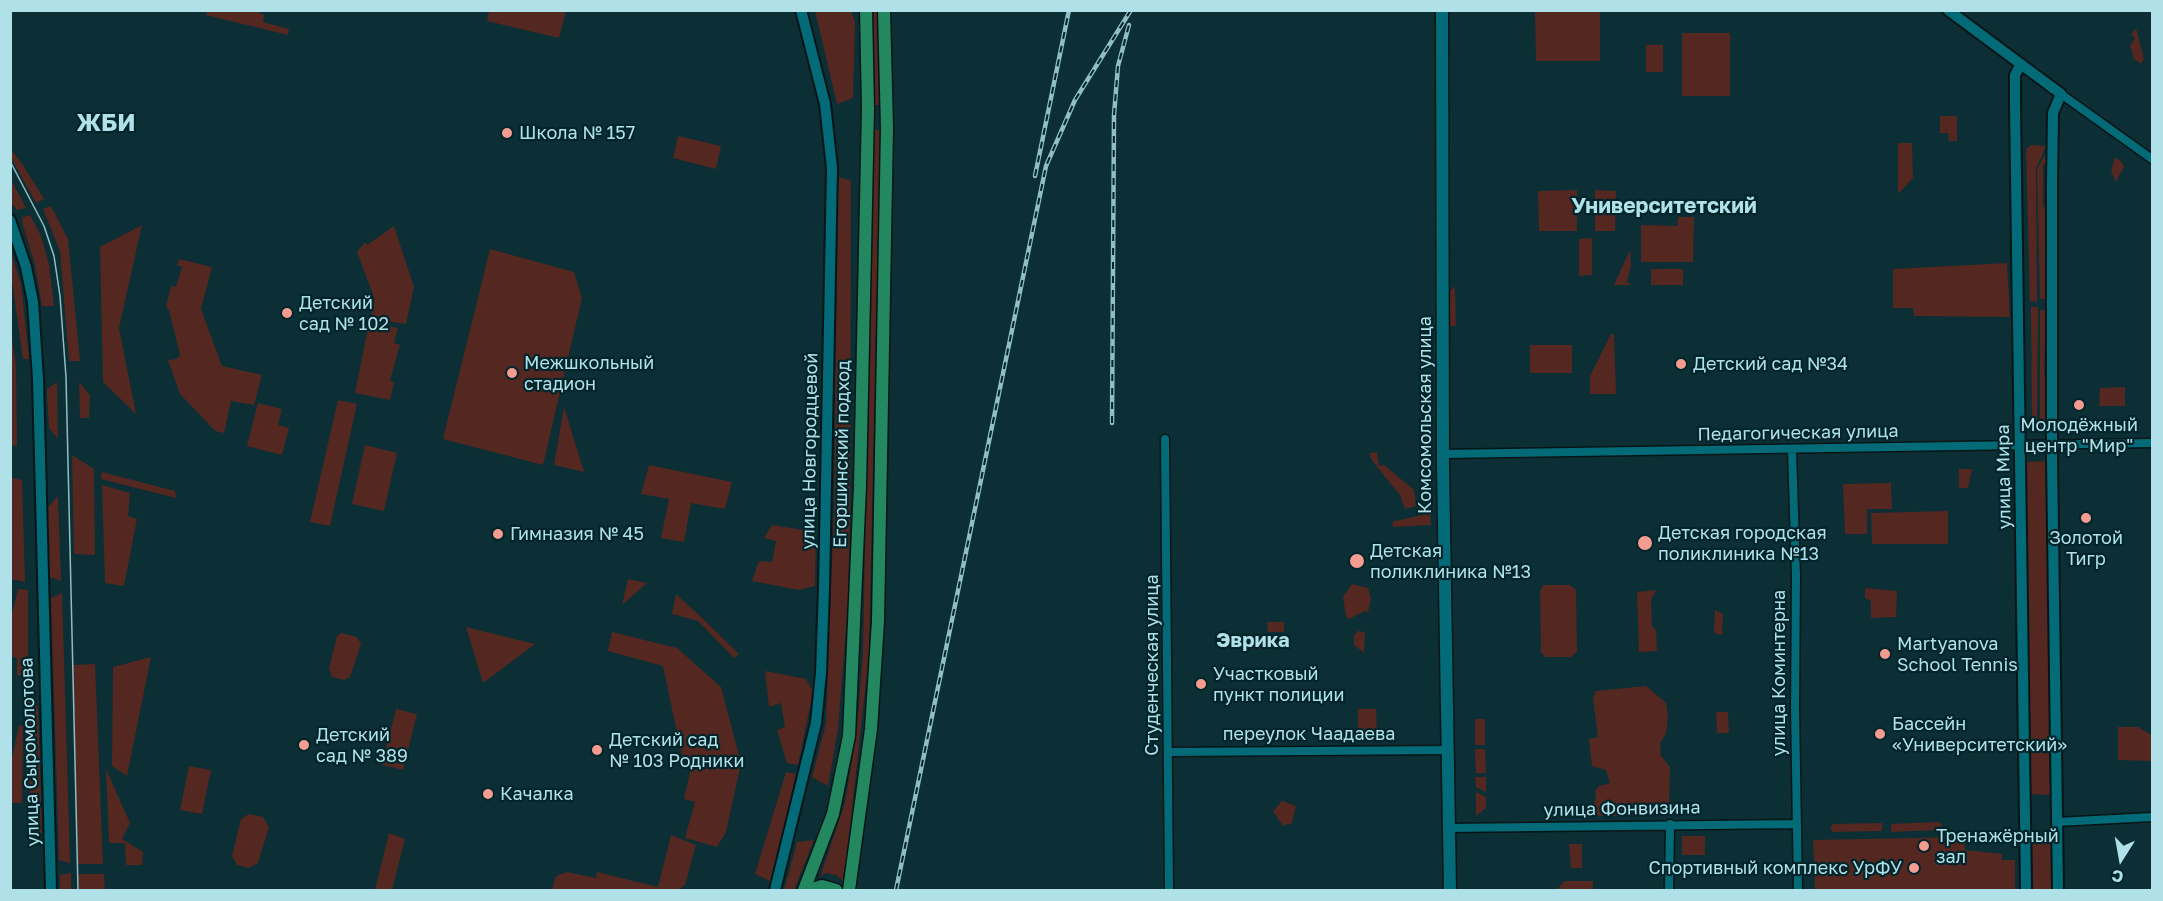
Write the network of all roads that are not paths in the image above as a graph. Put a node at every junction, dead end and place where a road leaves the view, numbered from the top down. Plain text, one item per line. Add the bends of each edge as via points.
1 (801, 10) edge
2 (861, 10) edge
3 (866, 10) edge
4 (885, 10) edge
5 (1442, 10) edge
6 (1948, 10) edge
7 (867, 24) junction
8 (2021, 64) junction
9 (2061, 94) junction
10 (2152, 159) edge
11 (10, 220) edge
12 (1165, 439) dead end
13 (2152, 443) edge
14 (2019, 446) junction
15 (2052, 446) junction
16 (1792, 450) junction
17 (1443, 454) junction
18 (1449, 750) junction
19 (1169, 752) junction
20 (2152, 818) edge
21 (2057, 822) junction
22 (1797, 824) junction
23 (1670, 825) junction
24 (1448, 828) junction
25 (51, 891) edge
26 (775, 891) edge
27 (804, 891) edge
28 (809, 891) edge
29 (836, 891) edge
30 (849, 891) edge
31 (1170, 891) edge
32 (1450, 891) edge
33 (1669, 891) edge
34 (1798, 891) edge
35 (2026, 891) edge
36 (2058, 891) edge

1 - 26 street, улица Новгородцевой via 825,104 832,168 824,588 816,723
2 - 7 street
3 - 7 main road, Егоршинский подход
4 - 30 main road via 887,128 878,621 872,718
5 - 17 main road, Комсомольская улица
6 - 8 street
7 - 27 main road, Егоршинский подход via 860,507 849,736 833,814
8 - 9 street
8 - 14 street, улица Мира via 2015,75
9 - 10 street
9 - 15 street via 2053,112
11 - 25 street, улица Сыромолотова via 31,293 38,379
12 - 19 street, Студенческая улица
13 - 15 street, Педагогическая улица
14 - 15 street, Педагогическая улица
14 - 16 street, Педагогическая улица
14 - 35 street, улица Мира
15 - 21 street
16 - 17 street, Педагогическая улица
16 - 22 street, улица Коминтерна
17 - 18 main road, Комсомольская улица
18 - 19 street, переулок Чаадаева
18 - 24 main road, Комсомольская улица
19 - 31 street, Студенческая улица
20 - 21 street
21 - 36 street
22 - 23 street, улица Фонвизина
22 - 34 street, улица Коминтерна
23 - 24 street, улица Фонвизина
23 - 33 street
24 - 32 main road, Комсомольская улица
28 - 29 main road via 822,886

